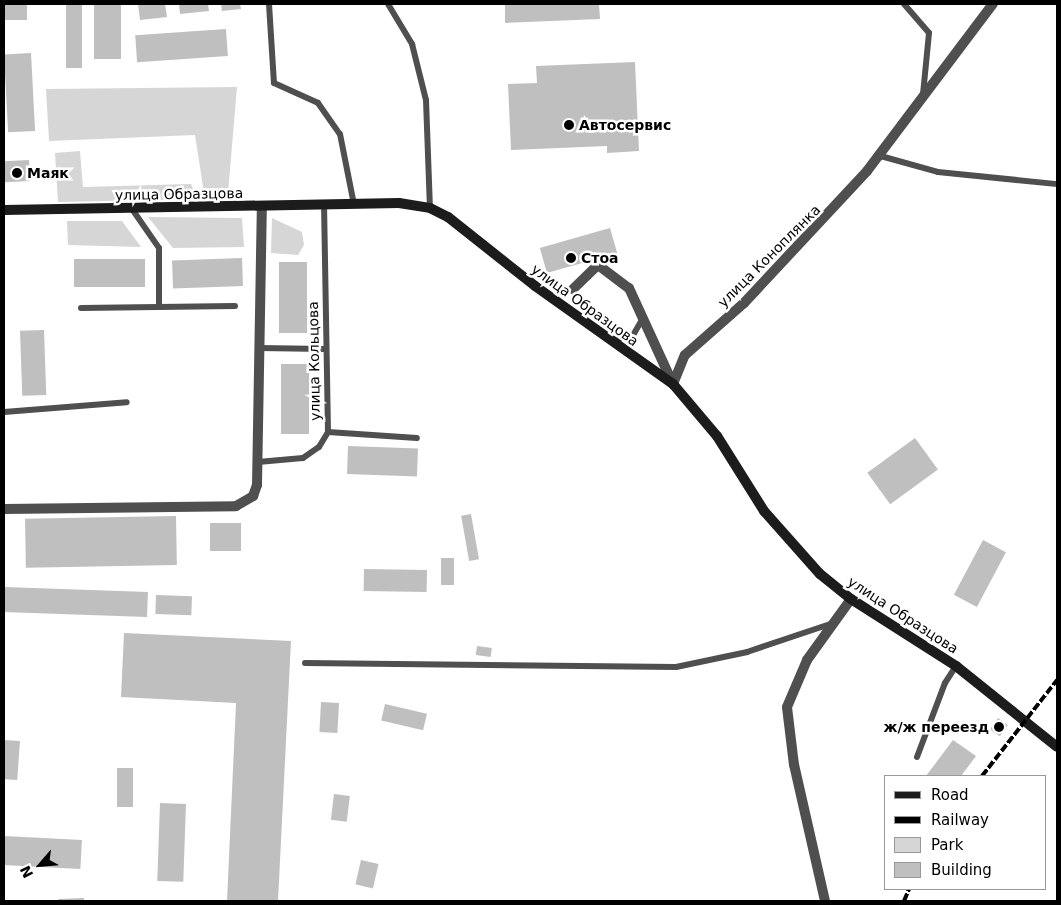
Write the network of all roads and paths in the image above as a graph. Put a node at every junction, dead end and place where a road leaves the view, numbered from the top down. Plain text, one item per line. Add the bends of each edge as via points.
1 (269, 4) edge
2 (388, 4) edge
3 (904, 4) edge
4 (993, 4) edge
5 (922, 100) junction
6 (877, 155) junction
7 (1057, 184) edge
8 (354, 205) junction
9 (262, 207) junction
10 (324, 207) junction
11 (430, 208) junction
12 (132, 209) junction
13 (4, 210) edge
14 (573, 289) dead end
15 (235, 306) dead end
16 (158, 307) junction
17 (81, 308) dead end
18 (643, 316) junction
19 (605, 338) junction
20 (259, 348) junction
21 (326, 348) junction
22 (673, 384) junction
23 (127, 402) dead end
24 (4, 412) edge
25 (328, 432) junction
26 (417, 438) dead end
27 (258, 462) junction
28 (4, 509) edge
29 (850, 599) junction
30 (834, 622) junction
31 (305, 663) dead end
32 (956, 666) junction
33 (1057, 747) edge
34 (917, 758) dead end
35 (825, 901) edge

1 - 8 lane via 274,83 318,103 340,134
2 - 11 lane via 412,44 426,100
3 - 5 lane via 929,33
4 - 5 street, улица Коноплянка
5 - 6 street, улица Коноплянка
6 - 7 lane via 938,172
6 - 22 street, улица Коноплянка via 825,220 744,303 685,355
8 - 10 main road, улица Образцова
8 - 11 main road, улица Образцова via 399,203
9 - 10 main road, улица Образцова
9 - 12 main road, улица Образцова
9 - 20 street
10 - 21 lane, улица Кольцова
11 - 19 main road, улица Образцова via 448,216
12 - 13 main road, улица Образцова
12 - 16 lane via 159,248
14 - 18 street via 598,265 629,288
15 - 16 lane
16 - 17 lane
18 - 19 lane via 632,337 624,341
18 - 22 street
19 - 22 main road, улица Образцова
20 - 21 lane
20 - 27 street
21 - 25 lane, улица Кольцова
22 - 29 main road, улица Образцова via 717,436 764,511 820,574
23 - 24 lane
25 - 26 lane
25 - 27 lane, улица Кольцова via 319,447 303,458
27 - 28 street via 253,496 236,506
29 - 30 street
29 - 32 main road, улица Образцова
30 - 31 lane via 747,652 676,668
30 - 35 street via 806,660 787,706 794,765
32 - 33 main road, улица Образцова
32 - 34 lane via 945,682

